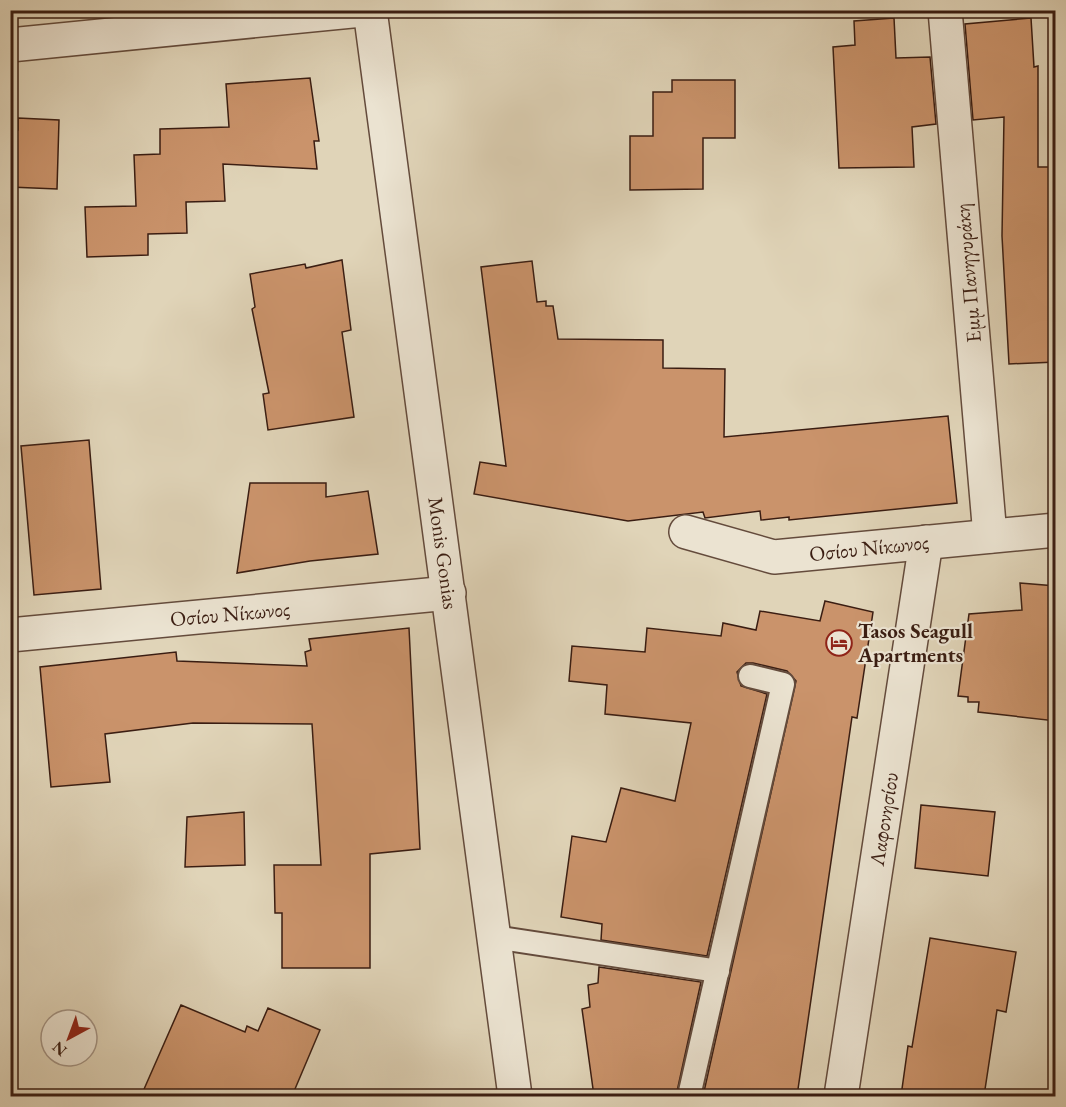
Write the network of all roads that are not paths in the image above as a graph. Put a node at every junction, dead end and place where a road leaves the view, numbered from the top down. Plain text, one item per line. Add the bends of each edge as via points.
1 (362, 10) edge
2 (370, 10) edge
3 (945, 10) edge
4 (10, 45) edge
5 (1056, 530) edge
6 (686, 532) dead end
7 (990, 536) junction
8 (927, 542) junction
9 (449, 593) junction
10 (10, 635) edge
11 (750, 676) dead end
12 (494, 937) junction
13 (718, 971) junction
14 (515, 1096) edge
15 (689, 1096) edge
16 (841, 1096) edge

1 - 4 street
2 - 9 street, Monis Gonias
3 - 7 street, Εμμ Πανηγυράκη
5 - 7 street, Οσίου Νίκωνος
6 - 8 street, Οσίου Νίκωνος via 774,557
7 - 8 street, Οσίου Νίκωνος
8 - 16 street, Λαφονησίου
9 - 10 street, Οσίου Νίκωνος
9 - 12 street, Monis Gonias
11 - 13 lane via 783,684
12 - 13 lane
12 - 14 street, Monis Gonias
13 - 15 lane

